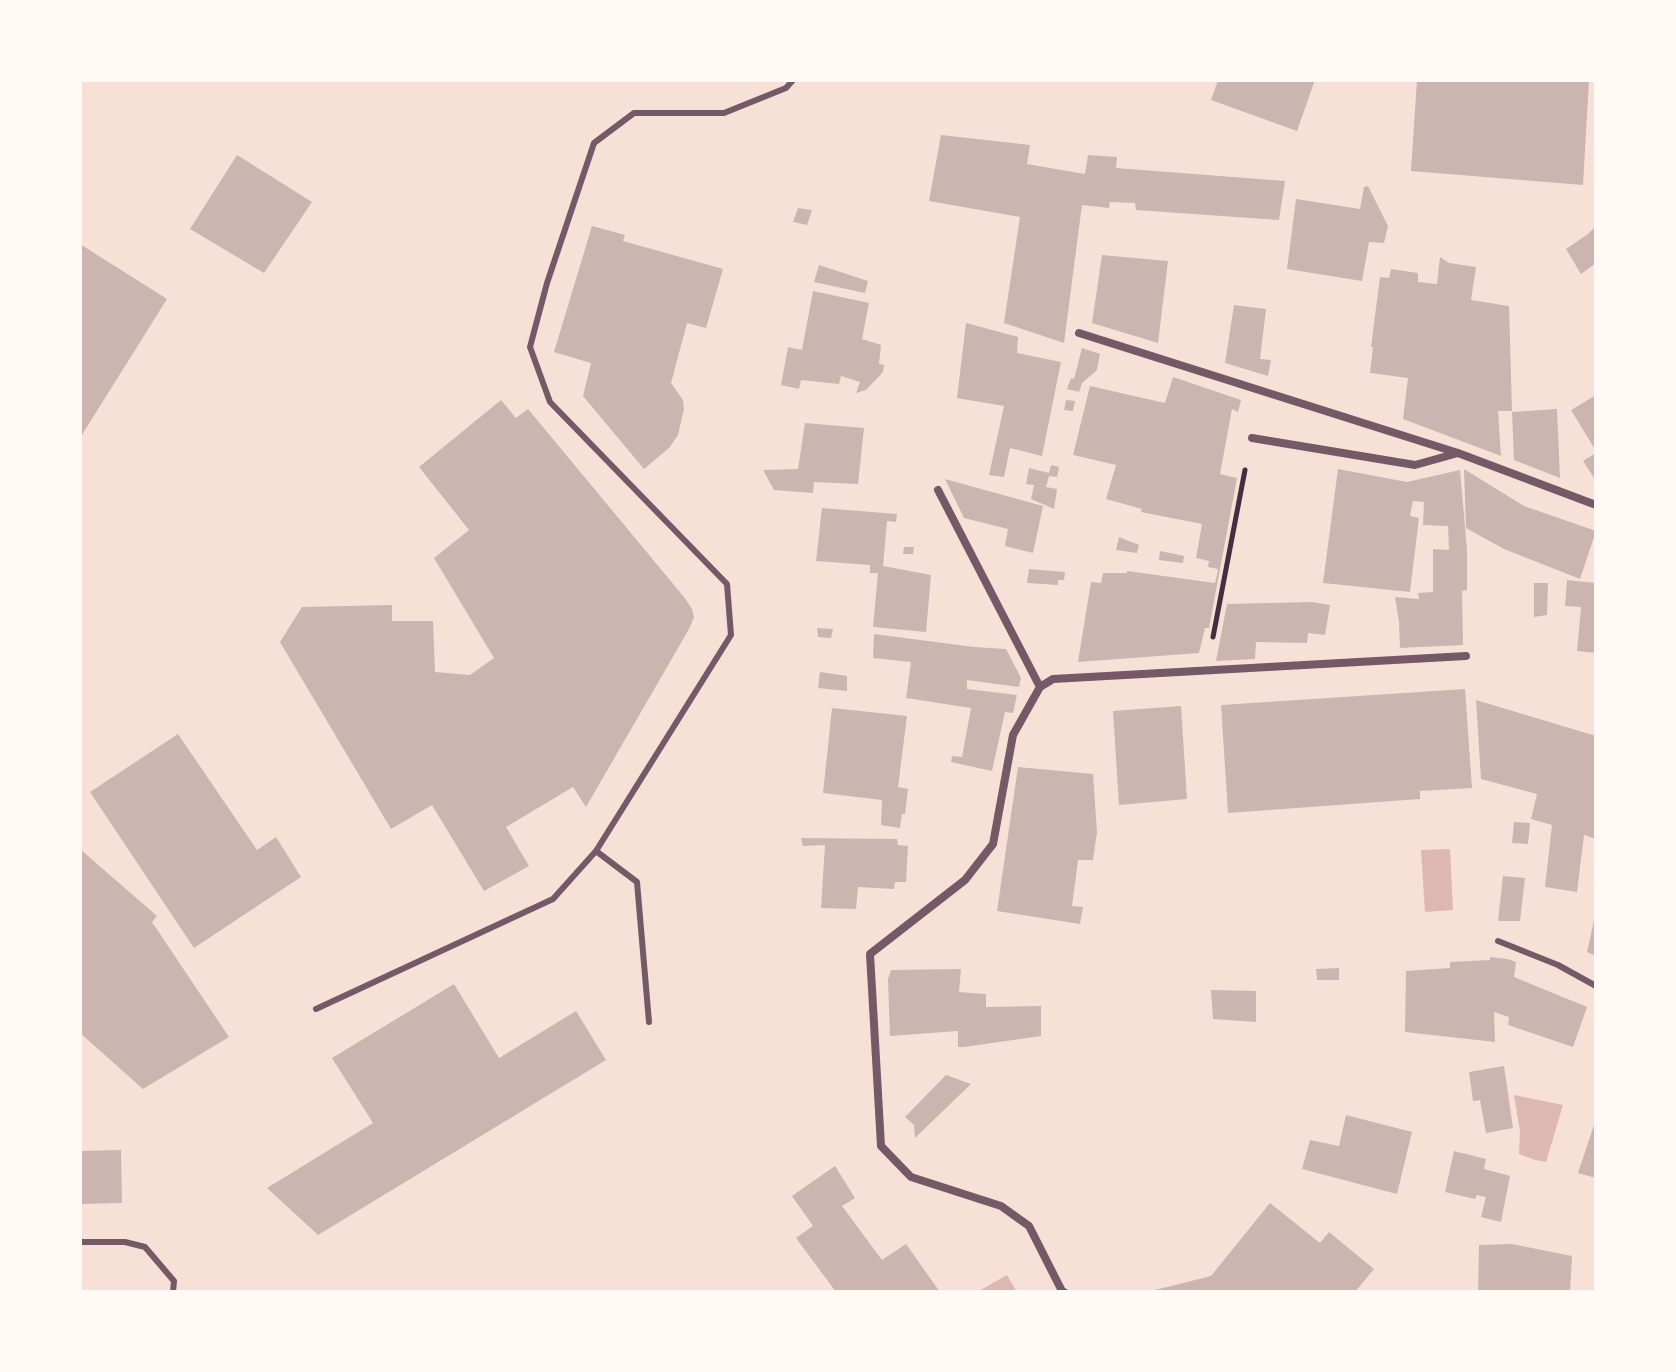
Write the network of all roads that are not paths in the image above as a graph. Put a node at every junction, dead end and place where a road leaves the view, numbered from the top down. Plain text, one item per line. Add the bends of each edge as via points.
1 (793, 80) edge
2 (1079, 333) dead end
3 (1252, 438) road end
4 (1458, 453) junction
5 (938, 490) dead end
6 (1596, 505) edge
7 (1466, 656) dead end
8 (1040, 687) junction
9 (596, 851) junction
10 (1498, 941) dead end
11 (1596, 986) edge
12 (316, 1009) dead end
13 (649, 1022) dead end
14 (80, 1242) edge
15 (173, 1292) edge
16 (1064, 1292) edge

1 - 9 lane via 786,88 724,113 634,113 594,143 530,347 550,402 727,584 731,635
2 - 4 street
3 - 4 street via 1415,465
4 - 6 street
5 - 8 street
7 - 8 street via 1053,679
8 - 16 street via 1013,735 993,844 965,880 870,954 881,1146 911,1177 1001,1206 1029,1226
9 - 12 lane via 553,899
9 - 13 lane via 637,882
10 - 11 lane
14 - 15 lane via 145,1247 174,1281

